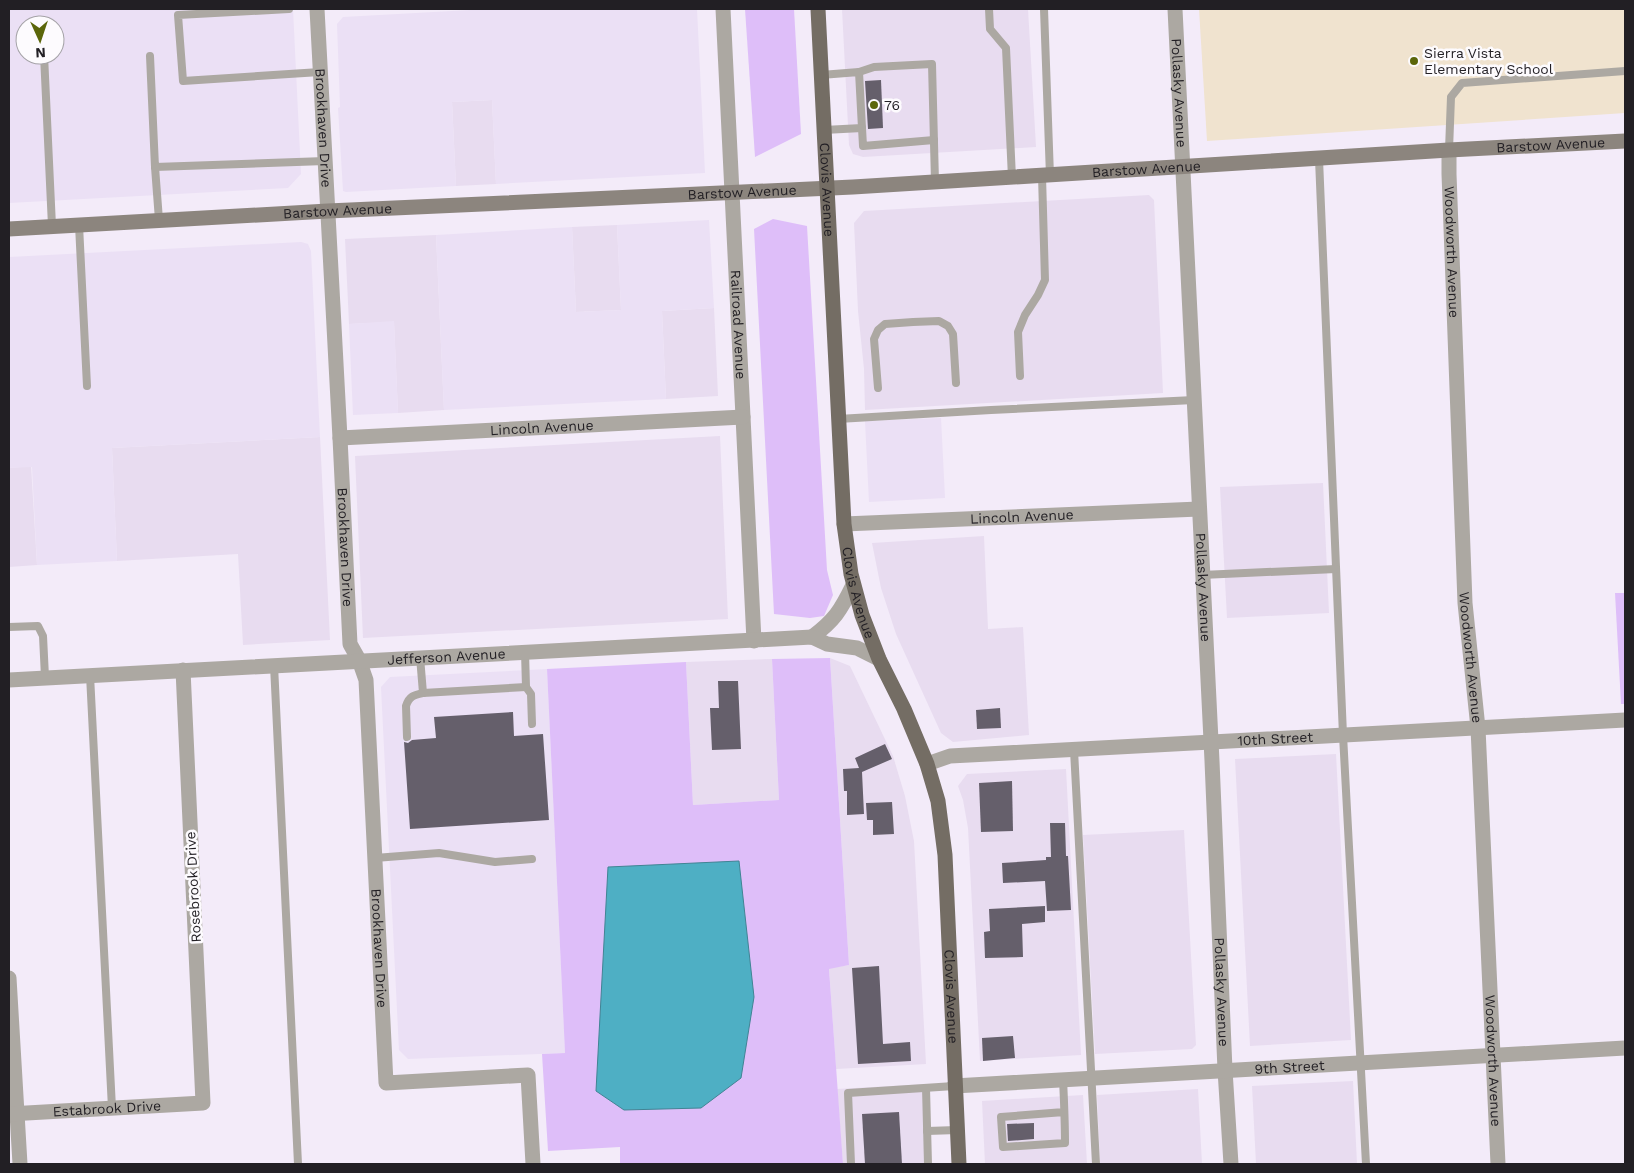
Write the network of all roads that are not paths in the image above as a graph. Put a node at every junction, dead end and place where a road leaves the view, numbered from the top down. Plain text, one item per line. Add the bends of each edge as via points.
1 (289, 9) edge
2 (317, 9) edge
3 (723, 9) edge
4 (818, 9) edge
5 (989, 9) edge
6 (1044, 9) edge
7 (1175, 9) edge
8 (150, 56) dead end
9 (44, 65) edge
10 (1625, 71) edge
11 (320, 72) junction
12 (859, 72) junction
13 (821, 75) junction
14 (862, 128) junction
15 (824, 130) junction
16 (934, 140) junction
17 (1625, 141) edge
18 (1449, 150) junction
19 (1319, 159) junction
20 (326, 161) junction
21 (1182, 166) junction
22 (155, 167) junction
23 (1046, 176) junction
24 (1012, 178) junction
25 (935, 182) junction
26 (828, 188) junction
27 (732, 193) junction
28 (328, 211) junction
29 (159, 220) junction
30 (79, 225) junction
31 (52, 226) junction
32 (9, 229) edge
33 (1020, 376) dead end
34 (956, 383) dead end
35 (87, 386) dead end
36 (878, 388) dead end
37 (1194, 400) junction
38 (743, 416) junction
39 (838, 419) junction
40 (340, 438) junction
41 (1199, 508) junction
42 (844, 524) junction
43 (1336, 569) junction
44 (1202, 575) junction
45 (854, 586) junction
46 (9, 627) edge
47 (812, 637) junction
48 (754, 641) junction
49 (525, 652) junction
50 (420, 657) junction
51 (878, 659) junction
52 (359, 660) junction
53 (274, 665) junction
54 (183, 670) junction
55 (90, 675) junction
56 (45, 677) junction
57 (9, 680) edge
58 (526, 687) junction
59 (423, 693) junction
60 (1625, 720) edge
61 (532, 724) dead end
62 (1478, 728) junction
63 (1343, 735) junction
64 (407, 737) dead end
65 (1211, 742) junction
66 (1074, 750) junction
67 (926, 764) junction
68 (375, 858) junction
69 (532, 859) dead end
70 (9, 978) edge
71 (1625, 1048) edge
72 (1492, 1056) junction
73 (1360, 1063) junction
74 (1225, 1070) junction
75 (1091, 1077) junction
76 (1063, 1079) junction
77 (954, 1086) junction
78 (926, 1088) junction
79 (203, 1104) joint
80 (112, 1108) junction
81 (1064, 1112) junction
82 (13, 1113) edge
83 (957, 1130) junction
84 (927, 1131) junction
85 (20, 1164) edge
86 (298, 1164) edge
87 (533, 1164) edge
88 (852, 1164) edge
89 (928, 1164) edge
90 (959, 1164) edge
91 (1096, 1164) edge
92 (1231, 1164) edge
93 (1366, 1164) edge
94 (1498, 1164) edge

1 - 11 lane via 178,15 183,81
2 - 11 street, Brookhaven Drive
3 - 27 street, Railroad Avenue
4 - 13 main road, Clovis Avenue
5 - 24 lane via 990,29 1006,48
6 - 23 lane
7 - 21 street, Pollasky Avenue
8 - 22 lane
9 - 31 lane
10 - 18 lane via 1462,83 1451,97
11 - 20 street, Brookhaven Drive
12 - 13 lane
12 - 14 lane
12 - 16 lane via 874,67 932,64
13 - 15 main road, Clovis Avenue
14 - 15 lane
14 - 16 lane via 863,146
15 - 26 main road, Clovis Avenue
16 - 25 lane
17 - 18 main road, Barstow Avenue
18 - 19 main road, Barstow Avenue
18 - 62 street, Woodworth Avenue via 1465,603
19 - 21 main road, Barstow Avenue
19 - 43 lane
20 - 22 lane
20 - 28 street, Brookhaven Drive
21 - 23 main road, Barstow Avenue
21 - 37 street, Pollasky Avenue
22 - 29 lane
23 - 24 main road, Barstow Avenue
23 - 33 lane via 1045,280 1018,332
24 - 25 main road, Barstow Avenue
25 - 26 main road, Barstow Avenue
26 - 27 main road, Barstow Avenue
26 - 39 main road, Clovis Avenue
27 - 28 main road, Barstow Avenue
27 - 38 street, Railroad Avenue
28 - 29 main road, Barstow Avenue
28 - 40 street, Brookhaven Drive
29 - 30 main road, Barstow Avenue
30 - 31 main road, Barstow Avenue
30 - 35 lane
31 - 32 main road, Barstow Avenue
34 - 36 lane via 953,334 948,326 938,321 913,322 885,324 878,330 874,339
37 - 39 lane
37 - 41 street, Pollasky Avenue
38 - 40 street, Lincoln Avenue
38 - 48 street, Railroad Avenue
39 - 42 main road, Clovis Avenue
40 - 52 street, Brookhaven Drive via 350,644
41 - 42 street, Lincoln Avenue
41 - 44 street, Pollasky Avenue
42 - 45 main road, Clovis Avenue
43 - 44 lane
43 - 63 lane
44 - 65 street, Pollasky Avenue
45 - 47 street via 831,622
45 - 51 main road, Clovis Avenue
46 - 56 lane via 38,626 43,636
47 - 48 street, Jefferson Avenue
47 - 51 street, Jefferson Avenue via 827,644 857,648
48 - 49 street, Jefferson Avenue
49 - 50 street, Jefferson Avenue
49 - 58 lane
50 - 52 street, Jefferson Avenue
50 - 59 lane
51 - 67 main road, Clovis Avenue via 904,709
52 - 53 street, Jefferson Avenue
52 - 68 street, Brookhaven Drive via 366,680
53 - 54 street, Jefferson Avenue
53 - 86 lane
54 - 55 street, Jefferson Avenue
54 - 79 street, Rosebrook Drive
55 - 56 street, Jefferson Avenue
55 - 80 lane
56 - 57 street, Jefferson Avenue
58 - 59 lane
58 - 61 lane via 531,694
59 - 64 lane via 412,695 408,701
60 - 62 street, 10th Street
62 - 63 street, 10th Street
62 - 72 street, Woodworth Avenue
63 - 65 street, 10th Street
63 - 73 lane
65 - 66 street, 10th Street
65 - 74 street, Pollasky Avenue
66 - 67 street, 10th Street via 950,756
66 - 75 lane
67 - 77 main road, Clovis Avenue via 938,801 945,855
68 - 69 lane via 439,853 495,862
68 - 87 street, Brookhaven Drive via 386,1083 528,1075
70 - 82 street
71 - 72 street, 9th Street
72 - 73 street, 9th Street
72 - 94 street, Woodworth Avenue
73 - 74 street, 9th Street
73 - 93 lane
74 - 75 street, 9th Street
74 - 92 street, Pollasky Avenue
75 - 76 street, 9th Street
75 - 91 lane
76 - 77 street, 9th Street
76 - 81 lane
77 - 78 lane
77 - 83 main road, Clovis Avenue
78 - 84 lane
78 - 88 lane via 848,1092
79 - 80 street, Estabrook Drive
80 - 82 street, Estabrook Drive
81 - 81 lane via 1001,1116 1003,1147 1066,1143
82 - 85 street
83 - 84 lane
83 - 90 main road, Clovis Avenue
84 - 89 lane

